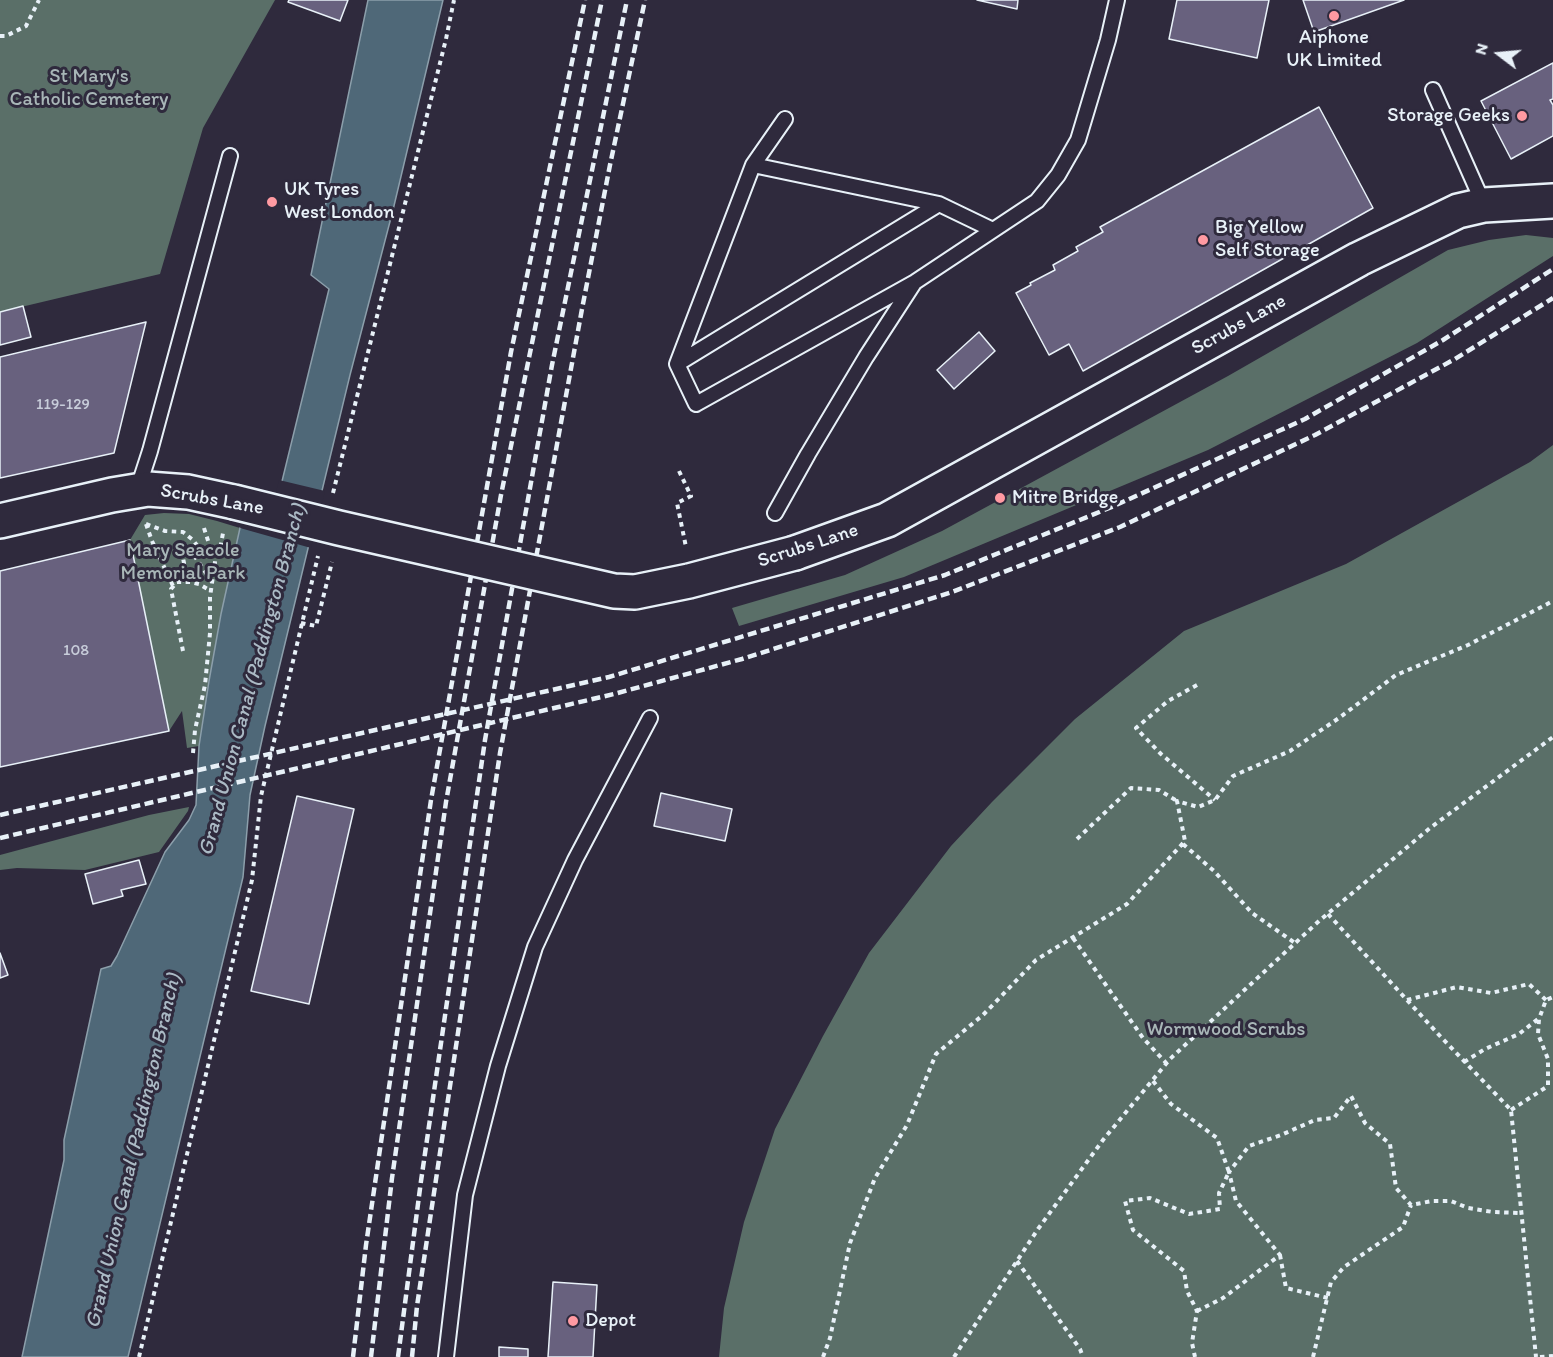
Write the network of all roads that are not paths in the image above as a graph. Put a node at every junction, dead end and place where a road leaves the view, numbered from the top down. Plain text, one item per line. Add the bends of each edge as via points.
1 (1117, 0) edge
2 (1433, 90) dead end
3 (785, 119) dead end
4 (230, 156) dead end
5 (753, 165) junction
6 (1553, 201) edge
7 (939, 204) junction
8 (1484, 206) junction
9 (993, 230) junction
10 (915, 282) junction
11 (677, 364) junction
12 (141, 500) junction
13 (775, 513) dead end
14 (0, 521) edge
15 (650, 718) dead end
16 (446, 1357) edge

1 - 9 lane via 1078,140 1037,201
2 - 8 lane
3 - 5 lane
4 - 12 lane via 150,451
5 - 7 lane
5 - 11 lane
6 - 8 main road, Scrubs Lane
7 - 9 lane
7 - 11 lane
8 - 12 main road, Scrubs Lane, bridge via 1458,211 1359,259 887,520 795,553 689,581 635,592 614,591 211,496 188,492
9 - 10 lane
10 - 11 lane via 696,404
10 - 13 lane via 866,357
12 - 14 main road, Scrubs Lane
15 - 16 lane via 574,860 535,947 498,1066 465,1195

